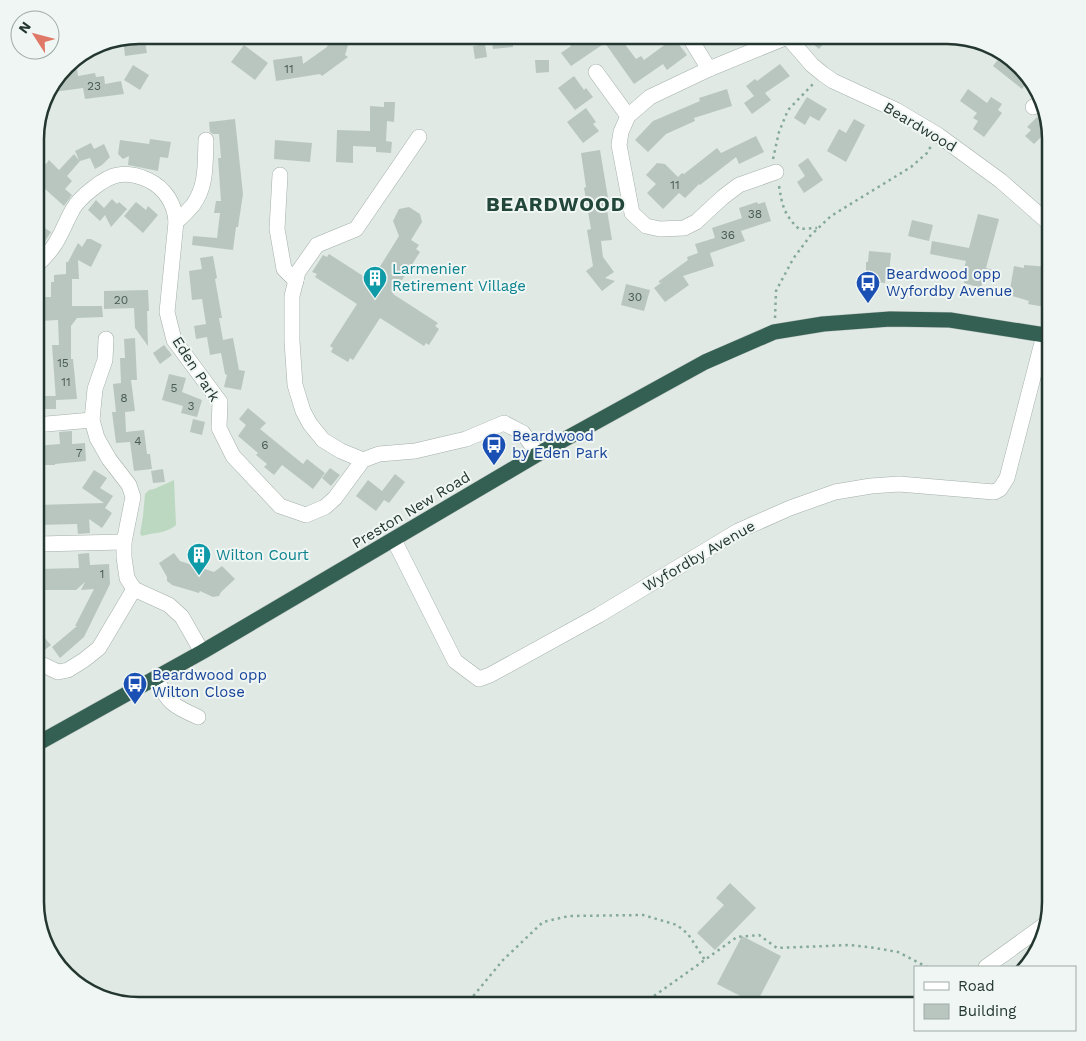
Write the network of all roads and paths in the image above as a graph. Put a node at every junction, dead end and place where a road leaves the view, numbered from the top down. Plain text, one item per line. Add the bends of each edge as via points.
1 (694, 44) edge
2 (767, 44) edge
3 (793, 44) edge
4 (709, 69) junction
5 (596, 72) dead end
6 (824, 74) junction
7 (628, 116) junction
8 (938, 134) junction
9 (419, 138) dead end
10 (206, 140) dead end
11 (776, 172) junction
12 (280, 175) dead end
13 (1042, 216) edge
14 (176, 222) junction
15 (818, 228) junction
16 (44, 257) edge
17 (296, 281) junction
18 (774, 332) junction
19 (1042, 335) edge
20 (106, 339) dead end
21 (1042, 357) edge
22 (92, 420) junction
23 (44, 424) edge
24 (538, 454) junction
25 (363, 460) junction
26 (394, 540) junction
27 (124, 542) junction
28 (44, 544) edge
29 (134, 589) junction
30 (202, 652) junction
31 (44, 666) edge
32 (156, 678) junction
33 (198, 717) dead end
34 (44, 740) edge
35 (1038, 931) edge
36 (705, 960) junction
37 (925, 966) edge
38 (987, 966) edge
39 (654, 996) dead end
40 (472, 997) edge

1 - 4 street
2 - 4 street
3 - 6 street, Beardwood
4 - 7 street via 650,97
5 - 7 street
6 - 8 street, Beardwood
6 - 11 path via 788,110 773,156
7 - 11 street via 619,145 632,214 646,226 684,228 696,222 739,185
8 - 13 street, Beardwood
8 - 15 path via 927,153 911,167 831,216
9 - 17 street via 356,229 317,245 298,272
10 - 14 street via 204,180 200,192 193,205
11 - 15 path via 788,219 799,229
12 - 17 street via 277,228 284,269
14 - 16 street, Eden Park via 175,209 155,184 139,176 117,175 87,192 74,207 53,247
14 - 25 street, Eden Park via 167,312 174,340 220,402 220,428 232,456 280,506 306,515 326,507
15 - 18 path via 793,259 776,291
17 - 25 street via 292,296 292,341 295,384 303,411 323,440
18 - 19 highway, Preston New Road via 822,324 890,319 950,320
18 - 24 highway, Preston New Road via 705,362
20 - 22 street via 105,360 95,388
21 - 26 street, Wyfordby Avenue via 1007,478 1000,489 994,492 899,484 826,495 738,531 599,615 479,679 455,661
22 - 23 street
22 - 27 street via 97,438 129,485 133,497
24 - 25 street via 523,433 504,423 466,439 414,451 379,454
24 - 26 highway, Preston New Road
26 - 30 highway, Preston New Road
27 - 28 street
27 - 29 street via 128,578
29 - 30 street via 169,605 182,617
29 - 31 street via 99,648 68,670 58,672
30 - 32 highway, Preston New Road
32 - 33 street via 171,703
32 - 34 highway, Preston New Road
35 - 38 street
36 - 37 path via 737,938 759,935 777,948 850,945 875,948 898,952
36 - 39 path
36 - 40 path via 688,934 677,925 643,915 569,916 543,922 503,960

